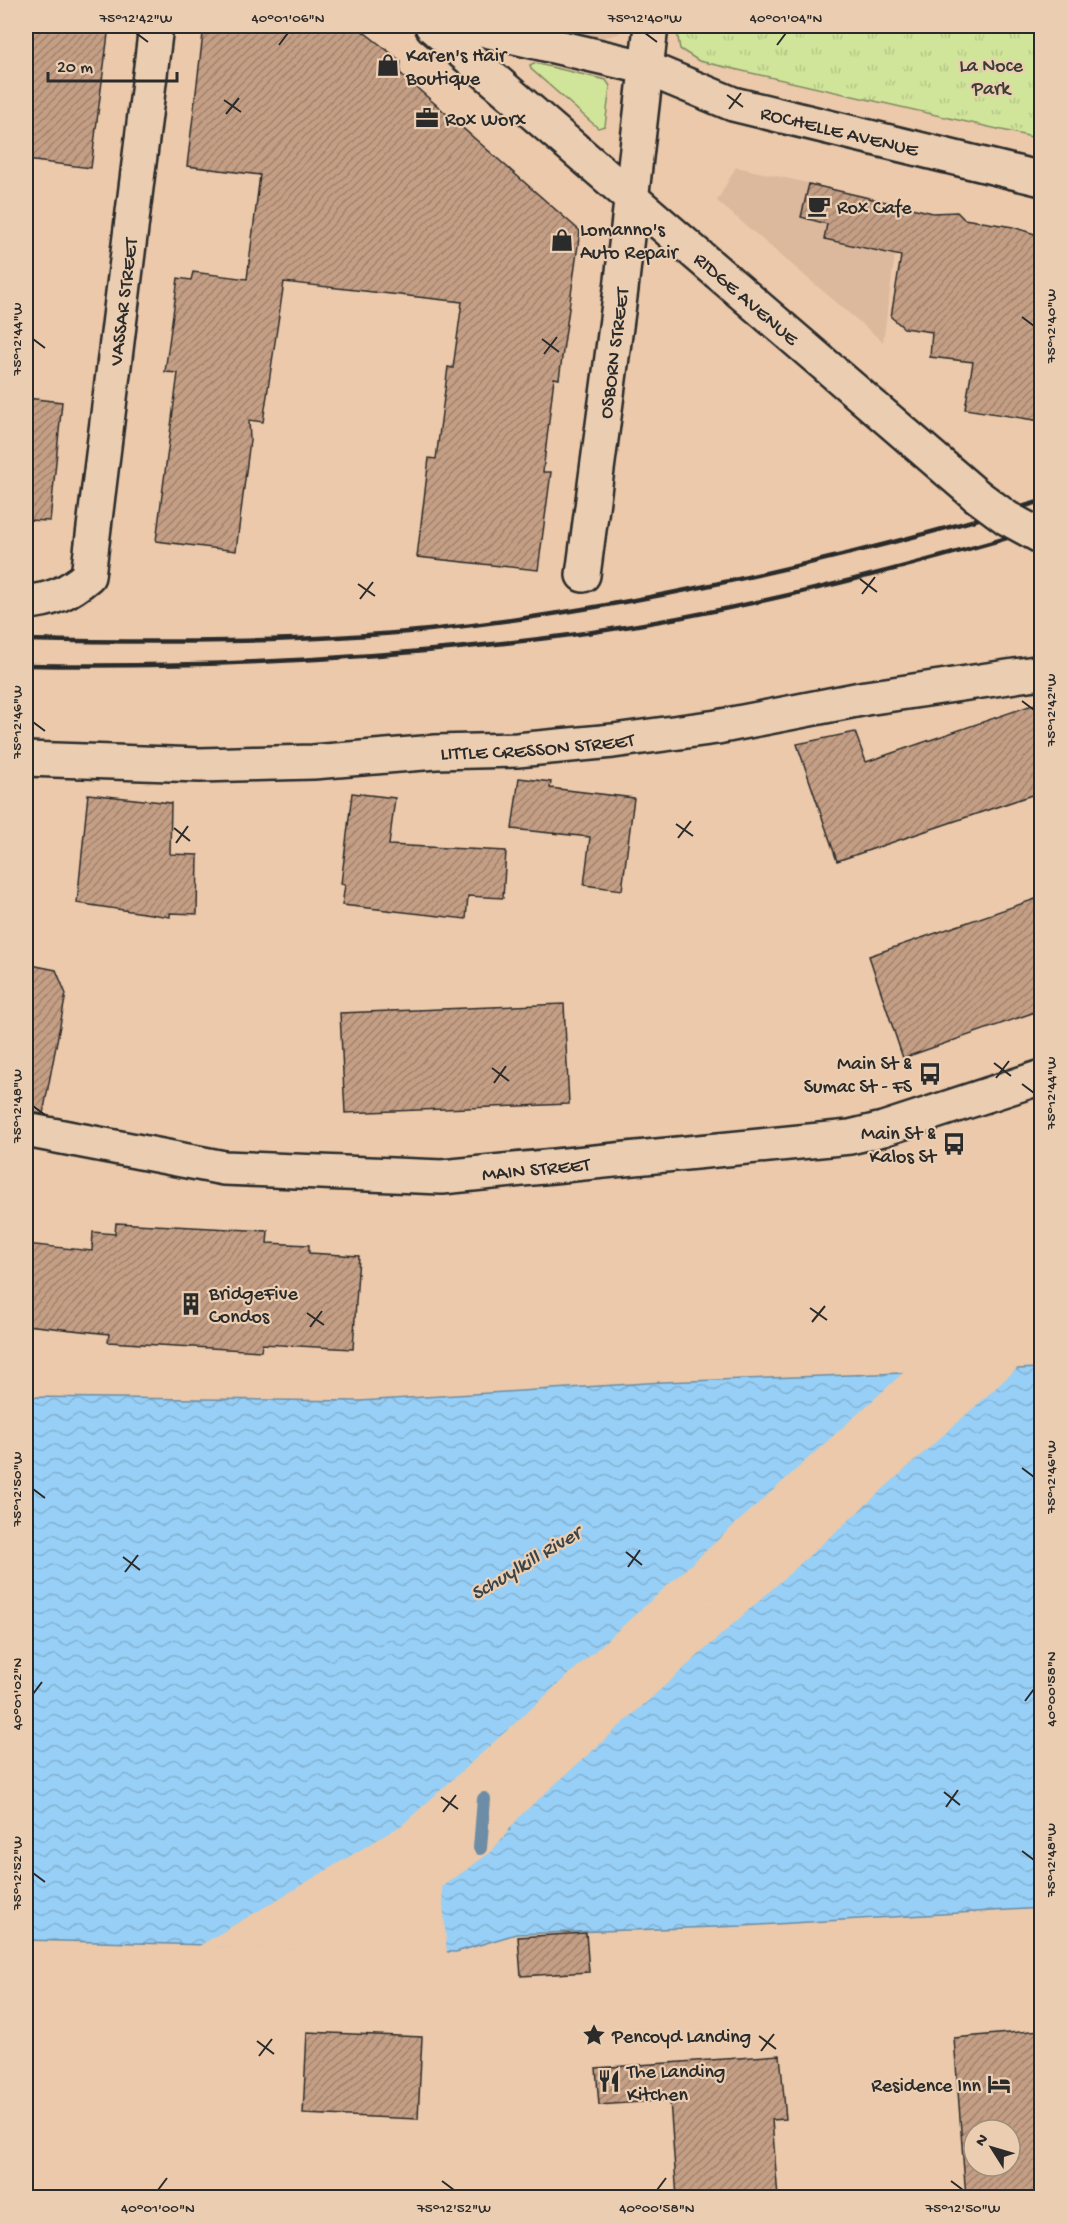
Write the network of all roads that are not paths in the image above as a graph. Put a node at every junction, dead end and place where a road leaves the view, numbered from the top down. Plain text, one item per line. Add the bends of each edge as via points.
1 (156, 26) edge
2 (432, 26) edge
3 (468, 26) edge
4 (651, 26) edge
5 (644, 67) junction
6 (1041, 179) edge
7 (631, 198) junction
8 (1041, 537) edge
9 (583, 575) dead end
10 (26, 602) edge
11 (1041, 672) edge
12 (26, 759) edge
13 (1041, 1077) edge
14 (26, 1130) edge

1 - 10 street, VASSAR STREET via 88,576 70,591 47,600
2 - 7 street, RIDGE AVENUE
3 - 5 street, ROCHELLE AVENUE
4 - 5 street, OSBORN STREET
5 - 6 street, ROCHELLE AVENUE via 733,104
5 - 7 street, OSBORN STREET
7 - 8 street, RIDGE AVENUE, bridge via 976,495
7 - 9 street, OSBORN STREET
11 - 12 street, LITTLE CRESSON STREET via 866,698 717,727 527,749 200,765
13 - 14 street, MAIN STREET via 850,1137 461,1176 224,1168

